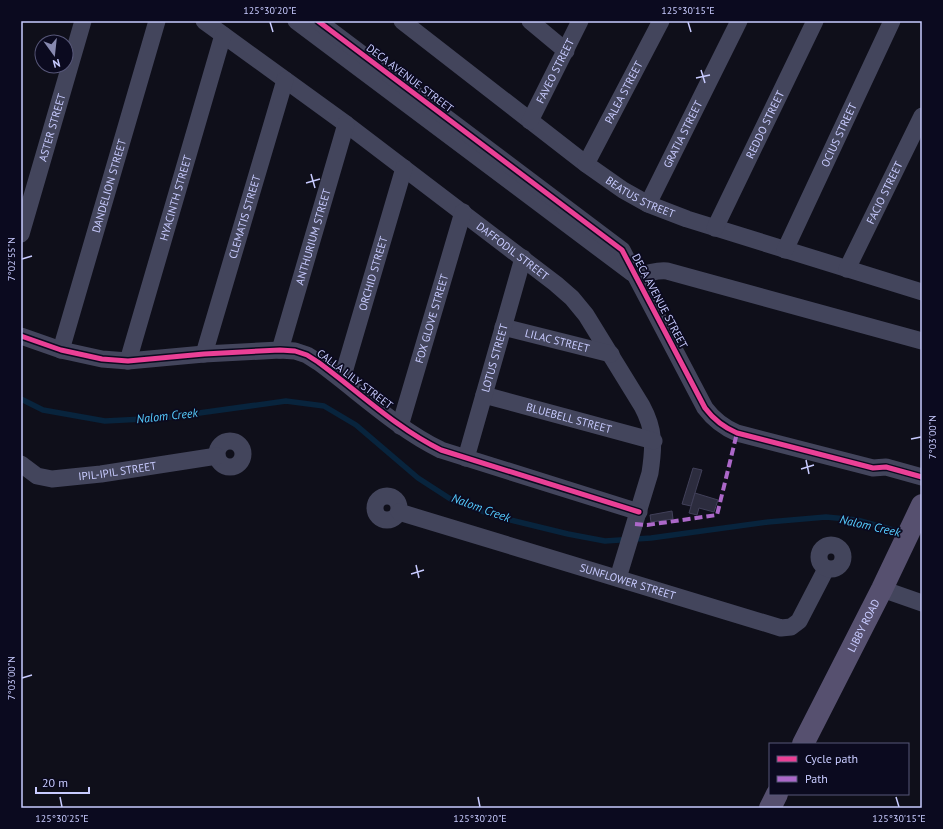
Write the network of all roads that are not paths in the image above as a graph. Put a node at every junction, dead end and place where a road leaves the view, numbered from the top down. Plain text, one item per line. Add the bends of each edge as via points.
1 (83, 21) edge
2 (157, 21) edge
3 (204, 21) edge
4 (296, 21) edge
5 (318, 21) edge
6 (402, 21) edge
7 (530, 21) edge
8 (580, 21) edge
9 (661, 21) edge
10 (739, 21) edge
11 (815, 21) edge
12 (892, 21) edge
13 (223, 35) junction
14 (566, 51) junction
15 (285, 80) junction
16 (396, 88) junction
17 (922, 116) edge
18 (530, 121) junction
19 (346, 124) junction
20 (586, 164) junction
21 (404, 168) junction
22 (648, 204) junction
23 (463, 212) junction
24 (715, 228) junction
25 (21, 234) edge
26 (785, 250) junction
27 (523, 258) junction
28 (846, 269) junction
29 (637, 277) junction
30 (921, 288) edge
31 (504, 327) junction
32 (21, 336) edge
33 (922, 341) edge
34 (61, 350) junction
35 (280, 350) junction
36 (204, 354) junction
37 (611, 354) junction
38 (128, 361) junction
39 (342, 379) junction
40 (484, 395) junction
41 (400, 426) junction
42 (654, 442) junction
43 (217, 456) dead end
44 (466, 458) junction
45 (21, 464) edge
46 (873, 468) junction
47 (922, 477) edge
48 (922, 488) edge
49 (922, 505) edge
50 (399, 512) dead end
51 (639, 512) junction
52 (826, 569) dead end
53 (618, 578) junction
54 (882, 589) junction
55 (922, 603) edge
56 (804, 743) edge
57 (777, 795) edge
58 (770, 808) edge

1 - 25 street, ASTER STREET
2 - 34 street, DANDELION STREET
3 - 13 street, DAFFODIL STREET
4 - 16 street, DECA AVENUE STREET
5 - 16 street, DECA AVENUE STREET
6 - 18 street, BEATUS STREET
7 - 14 street
8 - 14 street, FAVEO STREET
9 - 20 street, PALEA STREET
10 - 22 street, GRATIA STREET
11 - 24 street, REDDO STREET
12 - 26 street, OCIUS STREET
13 - 15 street, DAFFODIL STREET
13 - 38 street, HYACINTH STREET
14 - 18 street, FAVEO STREET
15 - 19 street, DAFFODIL STREET
15 - 36 street, CLEMATIS STREET
16 - 29 street, DECA AVENUE STREET via 508,172
17 - 28 street, FACIO STREET
18 - 20 street, BEATUS STREET
19 - 21 street, DAFFODIL STREET
19 - 35 street, ANTHURIUM STREET
20 - 22 street, BEATUS STREET
21 - 23 street, DAFFODIL STREET
21 - 39 street, ORCHID STREET
22 - 24 street, BEATUS STREET
23 - 27 street, DAFFODIL STREET
23 - 41 street, FOX GLOVE STREET
24 - 26 street, BEATUS STREET
26 - 28 street, BEATUS STREET
27 - 31 street, LOTUS STREET
27 - 37 street, DAFFODIL STREET via 572,298
28 - 30 street, BEATUS STREET
29 - 33 street via 659,270 667,271
29 - 46 street, DECA AVENUE STREET via 702,402 724,428
31 - 37 street, LILAC STREET
31 - 40 street, LOTUS STREET
32 - 34 street, CALLA LILY STREET
34 - 38 street, CALLA LILY STREET via 102,359
35 - 36 street, CALLA LILY STREET
35 - 39 street, CALLA LILY STREET via 307,355
36 - 38 street, CALLA LILY STREET
37 - 42 street, DAFFODIL STREET via 648,416
39 - 41 street, CALLA LILY STREET
40 - 42 street, BLUEBELL STREET
40 - 44 street, LOTUS STREET
41 - 44 street, CALLA LILY STREET via 420,440
42 - 51 street, DAFFODIL STREET via 650,473
43 - 45 street, IPIL-IPIL STREET via 52,479 37,476
44 - 51 street, CALLA LILY STREET
46 - 47 street, DECA AVENUE STREET via 886,467
46 - 48 street, DECA AVENUE STREET via 883,477
49 - 54 main road, LIBBY ROAD
50 - 53 street, SUNFLOWER STREET
51 - 53 street, DAFFODIL STREET
52 - 53 street, SUNFLOWER STREET via 799,621 786,628
54 - 55 street
54 - 56 main road, LIBBY ROAD
57 - 58 main road

